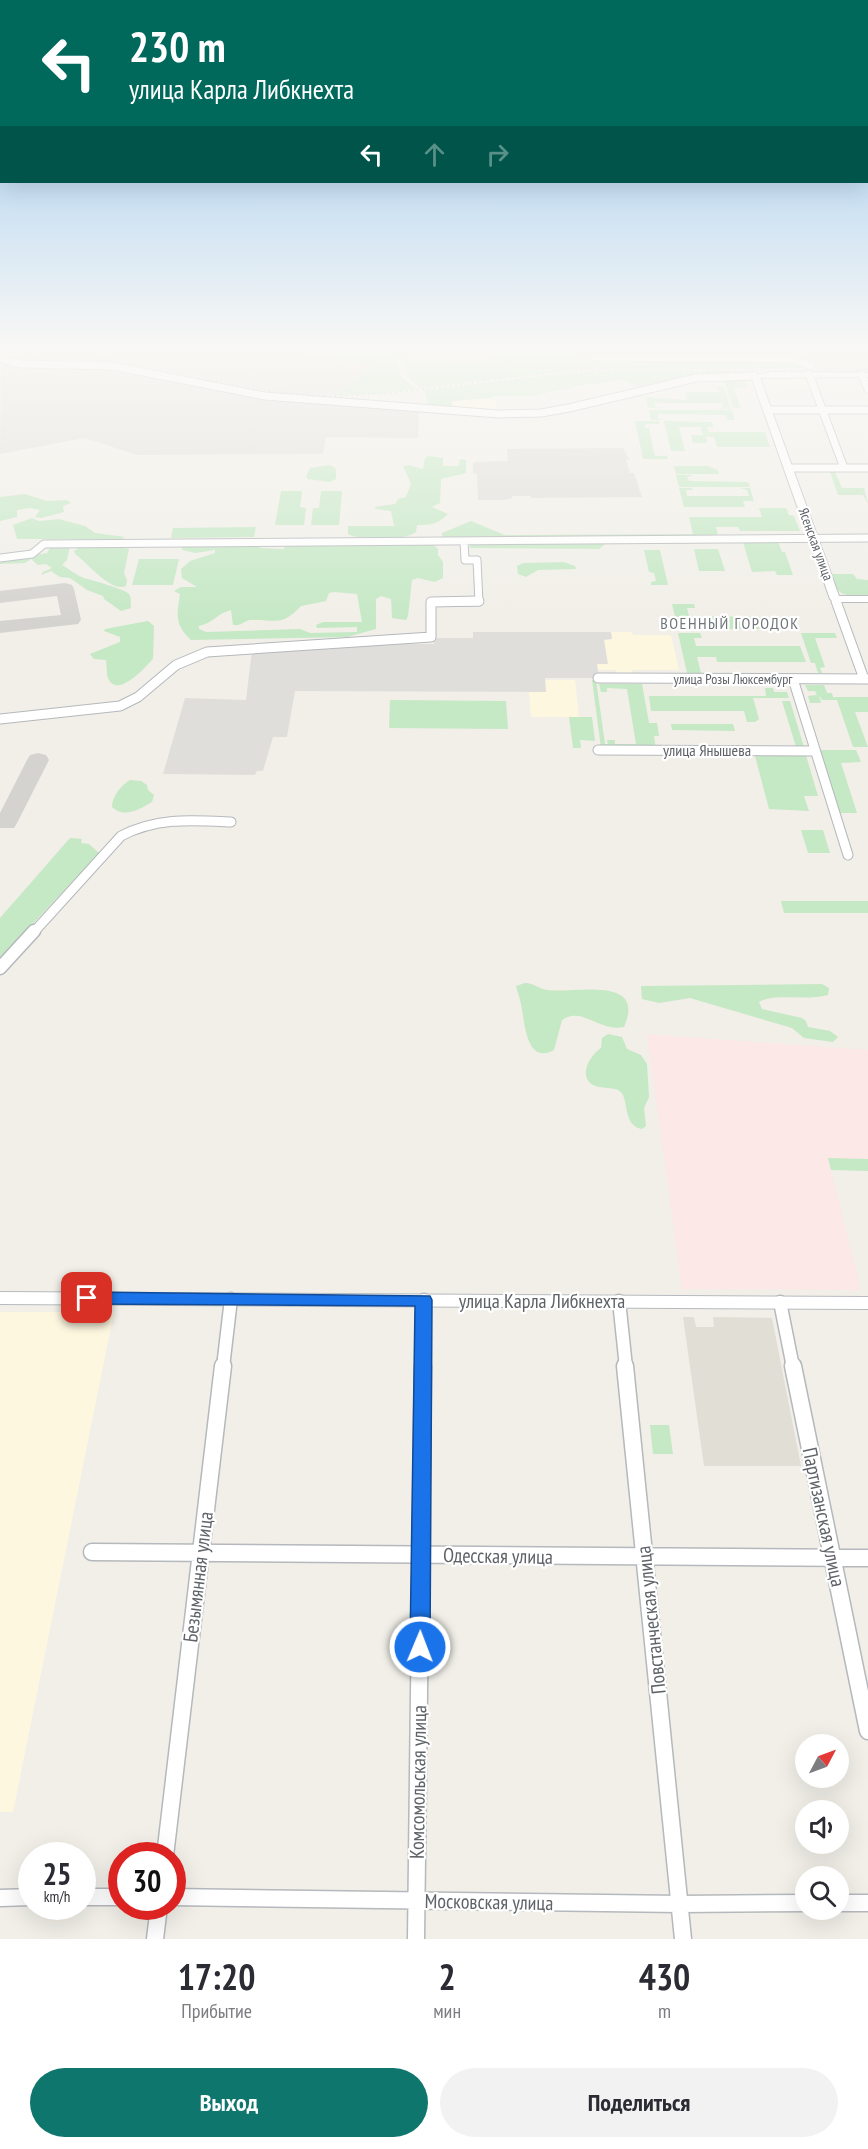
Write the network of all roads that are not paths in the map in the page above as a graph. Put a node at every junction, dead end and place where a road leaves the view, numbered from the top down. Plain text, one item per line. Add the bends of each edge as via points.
1 (778, 441) edge
2 (834, 441) edge
3 (788, 468) junction
4 (844, 468) junction
5 (868, 468) edge
6 (813, 538) junction
7 (868, 538) edge
8 (464, 541) junction
9 (0, 558) edge
10 (835, 599) junction
11 (868, 599) edge
12 (598, 678) dead end
13 (793, 679) junction
14 (866, 679) edge
15 (0, 719) edge
16 (598, 750) dead end
17 (815, 751) junction
18 (231, 822) dead end
19 (848, 855) dead end
20 (0, 968) edge
21 (0, 1298) edge
22 (231, 1299) junction
23 (424, 1300) junction
24 (619, 1301) junction
25 (780, 1302) junction
26 (868, 1303) edge
27 (92, 1552) dead end
28 (201, 1553) junction
29 (421, 1555) junction
30 (645, 1557) junction
31 (833, 1558) junction
32 (868, 1558) edge
33 (868, 1731) edge
34 (167, 1842) edge
35 (18, 1897) edge
36 (186, 1897) edge
37 (0, 1898) edge
38 (417, 1901) junction
39 (795, 1903) edge
40 (849, 1903) edge
41 (868, 1903) edge
42 (680, 1904) junction
43 (157, 1920) edge
44 (155, 1939) edge
45 (416, 1939) edge
46 (683, 1939) edge

1 - 3 street, Ясенская улица
2 - 4 street
3 - 4 street
3 - 6 street, Ясенская улица
4 - 5 street
6 - 7 street
6 - 8 street
6 - 10 street, Ясенская улица
8 - 9 street via 44,544 32,554
8 - 15 street via 465,560 477,560 479,602 431,602 431,637 214,651 176,664 138,697 120,706
10 - 11 street
10 - 14 street, Ясенская улица
12 - 13 street, улица Розы Люксембург
13 - 14 street, улица Розы Люксембург
13 - 17 street
16 - 17 street, улица Янышева
17 - 19 street
18 - 20 street via 156,821 121,836
21 - 22 street, улица Карла Либкнехта
22 - 23 street, улица Карла Либкнехта
22 - 28 street, Безымянная улица
23 - 24 street, улица Карла Либкнехта
23 - 29 street, Комсомольская улица
24 - 25 street, улица Карла Либкнехта
24 - 30 street, Повстанческая улица
25 - 26 street, улица Карла Либкнехта
25 - 31 street, Партизанская улица
27 - 28 street, Одесская улица
28 - 29 street, Одесская улица
28 - 34 street, Безымянная улица
29 - 30 street, Одесская улица
29 - 38 street, Комсомольская улица
30 - 31 street, Одесская улица
30 - 42 street, Повстанческая улица
31 - 32 street, Одесская улица
31 - 33 street, Партизанская улица
35 - 37 street
36 - 38 street, Московская улица
38 - 42 street, Московская улица
38 - 45 street, Комсомольская улица
39 - 42 street, Московская улица
40 - 41 street
42 - 46 street, Повстанческая улица
43 - 44 street

